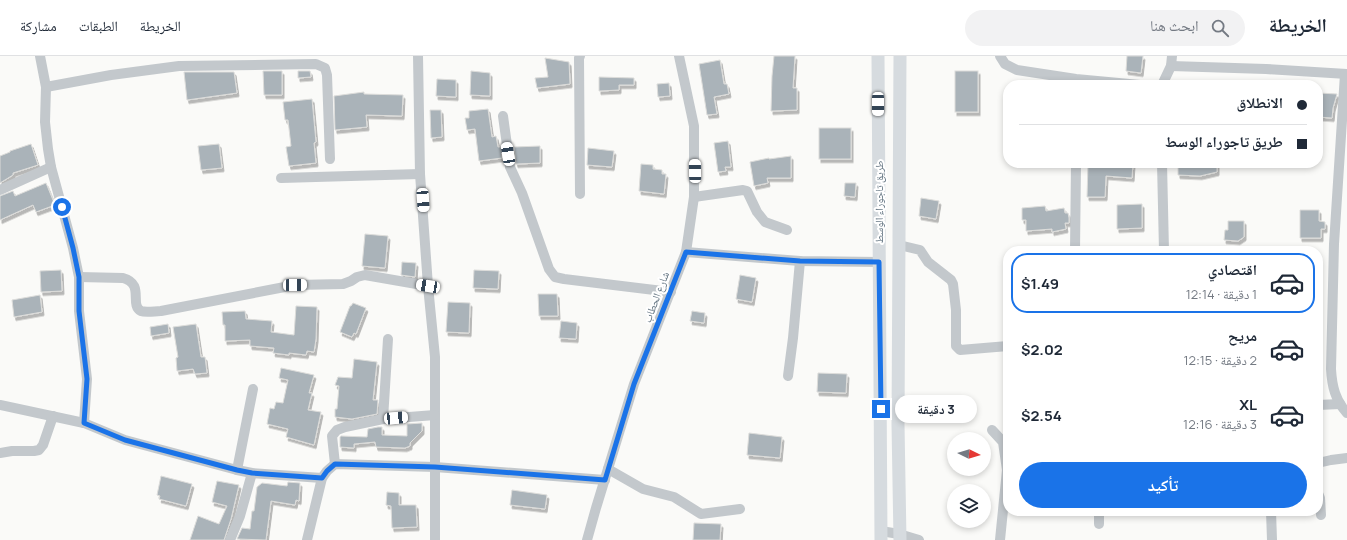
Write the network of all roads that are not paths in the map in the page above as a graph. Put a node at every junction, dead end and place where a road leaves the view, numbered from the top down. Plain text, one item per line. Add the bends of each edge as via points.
1 (40, 56) edge
2 (418, 56) edge
3 (580, 56) edge
4 (679, 56) edge
5 (878, 56) edge
6 (900, 56) edge
7 (1000, 56) edge
8 (1171, 61) edge
9 (1346, 74) edge
10 (1066, 80) edge
11 (1164, 80) edge
12 (46, 87) junction
13 (503, 116) dead end
14 (330, 159) dead end
15 (51, 167) junction
16 (1076, 168) edge
17 (1162, 168) edge
18 (420, 174) junction
19 (281, 178) dead end
20 (0, 190) edge
21 (580, 194) dead end
22 (694, 197) junction
23 (787, 230) dead end
24 (899, 245) junction
25 (1075, 246) edge
26 (1164, 246) edge
27 (686, 252) junction
28 (800, 261) junction
29 (879, 262) junction
30 (79, 277) junction
31 (428, 286) junction
32 (671, 292) junction
33 (388, 340) dead end
34 (1003, 346) edge
35 (788, 376) dead end
36 (253, 389) dead end
37 (1340, 404) junction
38 (0, 405) edge
39 (1323, 405) edge
40 (1347, 413) edge
41 (435, 415) junction
42 (53, 416) junction
43 (383, 419) junction
44 (84, 423) junction
45 (992, 430) dead end
46 (1003, 442) edge
47 (0, 453) edge
48 (1347, 458) edge
49 (1323, 462) edge
50 (335, 464) junction
51 (435, 467) junction
52 (608, 469) junction
53 (237, 470) junction
54 (252, 473) junction
55 (322, 478) junction
56 (605, 480) junction
57 (740, 509) dead end
58 (1003, 510) edge
59 (1099, 516) edge
60 (1271, 516) edge
61 (1099, 524) dead end
62 (881, 536) edge
63 (899, 537) edge
64 (230, 540) edge
65 (307, 540) edge
66 (435, 540) edge
67 (588, 540) edge
68 (918, 540) edge
69 (1000, 540) edge
70 (1272, 540) edge

1 - 12 street
2 - 18 street
3 - 21 street
4 - 22 street, شارع الحطاب via 694,126
5 - 29 main road, طريق تاجوراء الوسط
6 - 24 main road
7 - 10 street via 1005,64 1017,70
8 - 9 street
8 - 11 street
9 - 37 street via 1334,244 1331,369 1332,385
12 - 14 street via 179,66 316,64 325,68 328,75
12 - 15 street via 45,122
13 - 32 street via 510,167 549,269 555,277
15 - 20 street
15 - 30 street
16 - 25 street
17 - 26 street
18 - 19 street
18 - 31 street
22 - 23 street via 747,191 765,222
22 - 27 street, شارع الحطاب
24 - 34 street via 920,250 928,262 951,280 956,310 956,346 960,350
24 - 63 main road
27 - 28 street
27 - 32 street, شارع الحطاب
28 - 29 street
28 - 35 street
29 - 62 main road, طريق تاجوراء الوسط
30 - 31 street via 130,280 134,284 137,307 144,312 161,311 295,285 343,284 366,275
30 - 44 street via 79,311 87,379
31 - 41 street via 435,357
32 - 52 street, شارع الحطاب via 634,384
33 - 43 street
36 - 53 street
37 - 39 street
37 - 40 street
38 - 42 street
41 - 43 street
41 - 51 street
42 - 44 street
42 - 47 street via 39,450
43 - 50 street via 345,427 335,432 332,443
44 - 53 street via 125,440
45 - 46 street
48 - 49 street
50 - 51 street
50 - 55 street
51 - 56 street
51 - 66 street
52 - 56 street, شارع الحطاب
52 - 57 street via 643,489 674,497 702,514
53 - 54 street
54 - 55 street
54 - 64 street via 240,516
55 - 65 street
56 - 67 street, شارع الحطاب
58 - 69 street
59 - 61 street
60 - 70 street
62 - 63 street
63 - 68 street

